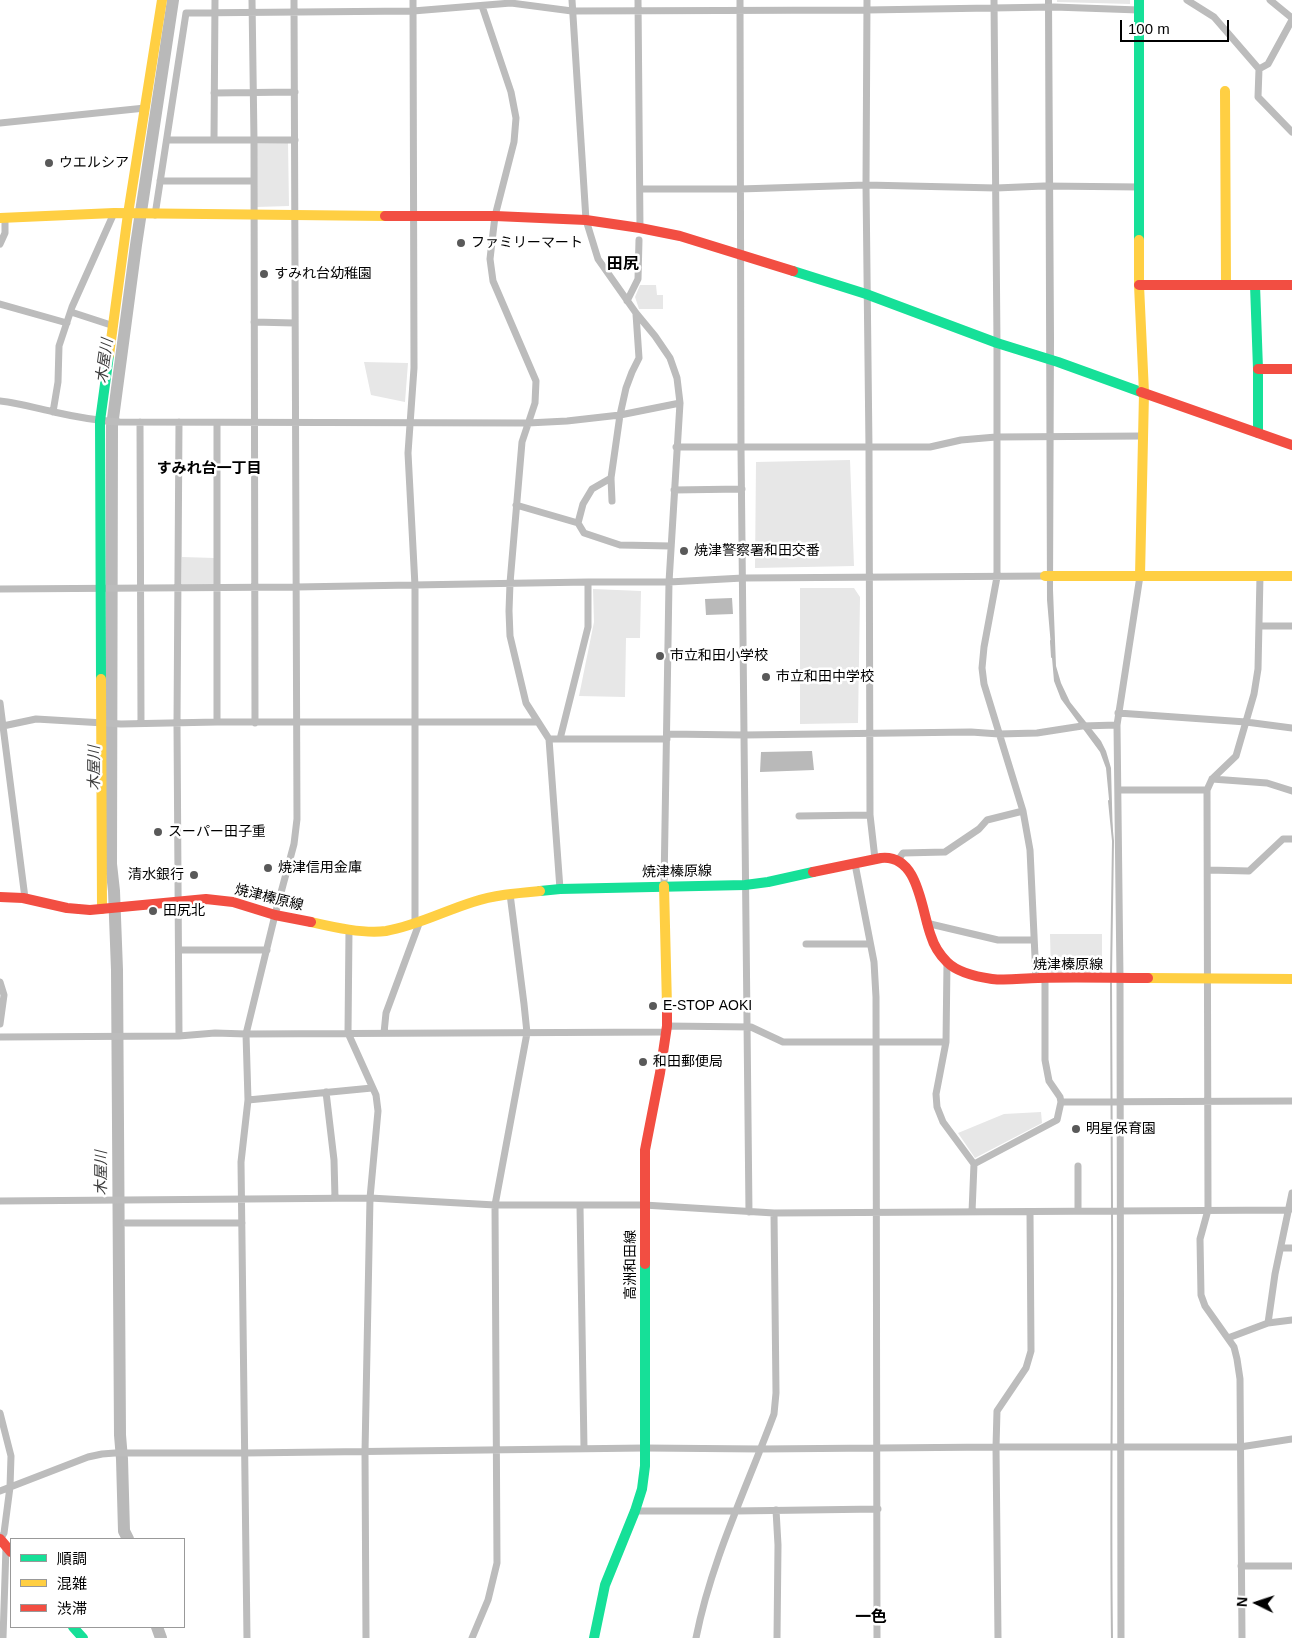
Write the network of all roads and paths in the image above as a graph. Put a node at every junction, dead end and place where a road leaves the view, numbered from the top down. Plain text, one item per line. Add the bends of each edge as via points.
1 (162, 0) edge
2 (214, 0) edge
3 (252, 0) edge
4 (294, 0) edge
5 (413, 0) edge
6 (572, 0) edge
7 (638, 0) edge
8 (740, 0) edge
9 (867, 0) edge
10 (994, 0) edge
11 (1188, 0) edge
12 (1270, 0) edge
13 (1139, 5) edge
14 (482, 6) junction
15 (994, 8) junction
16 (740, 10) junction
17 (867, 10) junction
18 (413, 11) junction
19 (572, 11) junction
20 (638, 11) junction
21 (214, 12) junction
22 (252, 12) junction
23 (294, 12) junction
24 (1292, 19) edge
25 (1259, 69) junction
26 (1224, 91) dead end
27 (253, 92) junction
28 (295, 92) junction
29 (214, 93) junction
30 (145, 108) junction
31 (0, 123) edge
32 (1292, 132) edge
33 (167, 140) junction
34 (214, 140) junction
35 (254, 140) junction
36 (295, 140) junction
37 (160, 181) junction
38 (254, 181) junction
39 (866, 185) junction
40 (1140, 187) junction
41 (996, 188) junction
42 (641, 189) junction
43 (740, 189) junction
44 (114, 213) junction
45 (131, 214) junction
46 (154, 215) junction
47 (254, 215) junction
48 (414, 215) junction
49 (295, 216) junction
50 (495, 216) junction
51 (3, 218) edge
52 (586, 220) junction
53 (640, 228) junction
54 (639, 240) dead end
55 (0, 244) edge
56 (742, 254) junction
57 (1139, 285) junction
58 (1226, 285) junction
59 (1255, 285) junction
60 (1292, 285) edge
61 (866, 294) junction
62 (627, 301) junction
63 (0, 304) edge
64 (71, 312) junction
65 (636, 313) junction
66 (254, 322) junction
67 (67, 323) junction
68 (294, 323) junction
69 (114, 326) junction
70 (997, 342) junction
71 (1258, 369) junction
72 (1292, 369) edge
73 (1144, 393) junction
74 (0, 401) edge
75 (680, 403) junction
76 (53, 412) junction
77 (620, 416) junction
78 (100, 421) junction
79 (140, 422) junction
80 (179, 422) junction
81 (217, 422) junction
82 (254, 423) junction
83 (295, 423) junction
84 (409, 423) junction
85 (528, 423) junction
86 (1258, 433) junction
87 (1143, 436) junction
88 (996, 437) junction
89 (1292, 445) edge
90 (676, 447) junction
91 (742, 448) junction
92 (869, 448) junction
93 (611, 478) junction
94 (742, 489) junction
95 (674, 490) junction
96 (612, 501) dead end
97 (516, 505) junction
98 (578, 523) junction
99 (671, 546) junction
100 (1045, 576) joint
101 (1140, 576) junction
102 (1260, 576) junction
103 (1292, 576) edge
104 (868, 577) junction
105 (997, 577) junction
106 (743, 578) junction
107 (588, 582) junction
108 (669, 582) junction
109 (510, 583) junction
110 (415, 586) junction
111 (100, 587) junction
112 (141, 587) junction
113 (179, 587) junction
114 (217, 587) junction
115 (255, 587) junction
116 (296, 587) junction
117 (0, 589) edge
118 (1259, 626) junction
119 (1292, 626) edge
120 (0, 703) edge
121 (1118, 713) junction
122 (217, 722) junction
123 (538, 722) junction
124 (1246, 722) junction
125 (105, 723) junction
126 (141, 723) junction
127 (255, 723) junction
128 (296, 723) junction
129 (415, 723) junction
130 (177, 724) junction
131 (1117, 725) junction
132 (3, 726) junction
133 (1292, 728) edge
134 (870, 734) junction
135 (999, 734) junction
136 (744, 735) junction
137 (667, 736) junction
138 (548, 739) junction
139 (560, 739) junction
140 (1212, 779) junction
141 (1119, 790) junction
142 (1207, 790) junction
143 (1292, 791) edge
144 (1023, 811) junction
145 (870, 815) junction
146 (799, 816) dead end
147 (1292, 839) edge
148 (875, 859) junction
149 (898, 860) junction
150 (855, 864) junction
151 (1208, 870) junction
152 (745, 885) junction
153 (664, 886) junction
154 (560, 889) junction
155 (510, 894) junction
156 (0, 897) edge
157 (25, 898) junction
158 (178, 900) junction
159 (105, 909) junction
160 (275, 915) junction
161 (418, 922) junction
162 (926, 923) junction
163 (349, 930) junction
164 (1034, 940) junction
165 (806, 944) dead end
166 (870, 944) junction
167 (179, 950) junction
168 (267, 950) junction
169 (947, 963) junction
170 (1040, 978) junction
171 (1120, 978) junction
172 (1209, 978) junction
173 (1292, 979) edge
174 (0, 982) edge
175 (0, 1024) edge
176 (747, 1027) junction
177 (666, 1029) junction
178 (348, 1033) junction
179 (384, 1033) junction
180 (527, 1033) junction
181 (246, 1034) junction
182 (0, 1036) edge
183 (179, 1036) junction
184 (876, 1042) junction
185 (946, 1042) junction
186 (372, 1088) junction
187 (326, 1092) junction
188 (248, 1100) junction
189 (1208, 1101) junction
190 (1292, 1101) edge
191 (1061, 1102) junction
192 (1120, 1102) junction
193 (974, 1164) junction
194 (1078, 1166) dead end
195 (1292, 1193) edge
196 (242, 1198) junction
197 (335, 1198) junction
198 (370, 1198) junction
199 (0, 1201) edge
200 (495, 1204) junction
201 (644, 1205) junction
202 (580, 1206) junction
203 (1208, 1210) junction
204 (1289, 1210) junction
205 (1121, 1211) junction
206 (749, 1212) junction
207 (774, 1212) junction
208 (877, 1212) junction
209 (972, 1212) junction
210 (1030, 1212) junction
211 (1078, 1212) junction
212 (126, 1223) dead end
213 (242, 1223) junction
214 (1281, 1248) junction
215 (1292, 1248) edge
216 (1292, 1320) edge
217 (1268, 1323) junction
218 (1228, 1338) junction
219 (0, 1413) edge
220 (1292, 1439) edge
221 (996, 1447) junction
222 (1240, 1447) junction
223 (584, 1448) junction
224 (645, 1448) junction
225 (1119, 1448) junction
226 (761, 1449) junction
227 (877, 1449) junction
228 (497, 1450) junction
229 (365, 1452) junction
230 (245, 1453) junction
231 (10, 1487) junction
232 (0, 1491) edge
233 (878, 1509) junction
234 (776, 1510) junction
235 (635, 1511) junction
236 (736, 1512) junction
237 (4, 1544) edge
238 (1241, 1566) junction
239 (1292, 1566) edge
240 (74, 1628) edge
241 (3, 1638) edge
242 (82, 1638) edge
243 (247, 1638) edge
244 (366, 1638) edge
245 (472, 1638) edge
246 (594, 1638) edge
247 (696, 1638) edge
248 (778, 1638) edge
249 (877, 1638) edge
250 (998, 1638) edge
251 (1121, 1638) edge
252 (1242, 1638) edge

1 - 30 street
2 - 21 street
3 - 22 street
4 - 23 street
5 - 18 street
6 - 19 street
7 - 20 street
8 - 16 street
9 - 17 street
10 - 15 street
11 - 25 street via 1214,17
12 - 24 street
13 - 15 street
13 - 40 street
14 - 18 street
14 - 19 street via 511,3
14 - 50 street via 511,92 516,118 514,142
15 - 17 street
15 - 41 street
16 - 17 street
16 - 20 street
16 - 43 street
17 - 39 street
18 - 23 street
18 - 48 street
19 - 20 street
19 - 52 street
20 - 42 street
21 - 22 street
21 - 29 street
21 - 33 street via 186,12
22 - 23 street
22 - 27 street
23 - 28 street
24 - 25 street via 1268,64
25 - 32 street via 1258,97
26 - 58 street
27 - 28 street
27 - 29 street
27 - 35 street
28 - 36 street
29 - 34 street
30 - 31 street
30 - 45 street
33 - 34 street
33 - 37 street
34 - 35 street
35 - 36 street
35 - 38 street
36 - 49 street
37 - 38 street
37 - 46 street
38 - 47 street
39 - 41 street
39 - 43 street
39 - 61 street
40 - 41 street
40 - 57 street
41 - 70 street
42 - 43 street
42 - 53 street
43 - 56 street
44 - 45 street
44 - 51 street
44 - 64 street
45 - 46 street
45 - 69 street
46 - 47 street
47 - 49 street
47 - 66 street
48 - 49 street
48 - 50 street
48 - 84 street via 414,368
49 - 68 street
50 - 52 street
50 - 85 street via 490,259 493,281 536,381 536,403
51 - 55 street via 5,233
52 - 53 street
52 - 62 street via 598,259
53 - 56 street
54 - 62 street via 638,279
56 - 61 street
56 - 91 street
57 - 58 street
57 - 73 street
58 - 59 street
59 - 60 street
59 - 71 street
61 - 70 street
61 - 92 street
62 - 65 street
63 - 67 street
64 - 67 street
64 - 69 street
65 - 75 street via 670,358
65 - 77 street via 640,358 626,388
66 - 68 street
66 - 82 street
67 - 76 street via 59,346
68 - 83 street
69 - 78 street
70 - 73 street
70 - 88 street
71 - 72 street
71 - 86 street
73 - 86 street
73 - 87 street
74 - 76 street
75 - 77 street
75 - 90 street
76 - 78 street
77 - 85 street
77 - 93 street
78 - 79 street
78 - 111 street
79 - 80 street
79 - 112 street
80 - 81 street
80 - 113 street
81 - 82 street
81 - 114 street
82 - 83 street
82 - 115 street
83 - 84 street
83 - 116 street
84 - 85 street
84 - 110 street
85 - 97 street via 522,442
86 - 89 street
87 - 88 street
87 - 101 street
88 - 92 street via 930,447
88 - 105 street
90 - 91 street
90 - 95 street
91 - 92 street
91 - 94 street
92 - 104 street
93 - 96 street
93 - 98 street via 592,489 583,504
94 - 95 street
94 - 106 street
95 - 99 street
97 - 98 street
97 - 109 street
98 - 99 street via 584,532 620,545
99 - 108 street
100 - 101 street
100 - 105 street
101 - 102 street
101 - 121 street
102 - 103 street
102 - 118 street
104 - 105 street
104 - 106 street
104 - 134 street
105 - 135 street via 982,668
106 - 108 street
106 - 136 street
107 - 108 street
107 - 109 street
107 - 139 street via 588,627
108 - 137 street
109 - 110 street
109 - 123 street via 510,636 526,704
110 - 116 street
110 - 129 street
111 - 112 street
111 - 117 street
111 - 125 street
112 - 113 street
112 - 126 street
113 - 114 street
113 - 130 street
114 - 115 street
114 - 122 street
115 - 116 street
115 - 127 street
116 - 128 street
118 - 119 street
118 - 124 street via 1258,669
120 - 132 street
121 - 124 street
121 - 131 street
122 - 127 street
122 - 130 street
123 - 129 street
123 - 138 street
124 - 133 street
124 - 140 street via 1236,756
125 - 126 street
125 - 132 street via 36,719
125 - 159 street
126 - 130 street
127 - 128 street
128 - 129 street
128 - 160 street via 297,819 294,844
129 - 161 street
130 - 158 street
131 - 135 street
131 - 141 street
132 - 157 street
134 - 135 street
134 - 136 street
134 - 145 street
135 - 144 street
136 - 137 street
136 - 152 street
137 - 139 street
137 - 153 street
138 - 139 street
138 - 154 street
140 - 142 street
140 - 143 street via 1268,783
141 - 142 street
141 - 171 street
142 - 151 street
144 - 149 street via 987,820 946,852 903,853
144 - 164 street via 1030,850
145 - 146 street
145 - 148 street
147 - 151 street via 1283,839 1249,871
148 - 149 street, 焼津榛原線
148 - 150 street, 焼津榛原線
149 - 162 street via 907,868 916,885
150 - 152 street, 焼津榛原線
150 - 166 street
151 - 172 street
152 - 153 street, 焼津榛原線
152 - 176 street
153 - 154 street, 焼津榛原線
153 - 177 street, 高洲和田線
154 - 155 street, 焼津榛原線
155 - 161 street, 焼津榛原線 via 475,901
155 - 180 street
156 - 157 street, 焼津榛原線
157 - 159 street, 焼津榛原線 via 76,910
158 - 159 street, 焼津榛原線
158 - 160 street, 焼津榛原線 via 233,902
158 - 167 street
160 - 163 street, 焼津榛原線
160 - 168 street
161 - 163 street, 焼津榛原線 via 385,931
161 - 179 street via 386,1013
162 - 164 street via 998,940
162 - 169 street via 938,954
163 - 178 street
164 - 170 street
165 - 166 street
166 - 184 street via 874,962
167 - 168 street
167 - 183 street
168 - 181 street
169 - 170 street, 焼津榛原線 via 980,978
169 - 185 street
170 - 171 street, 焼津榛原線
170 - 191 street via 1045,1060 1049,1082
171 - 172 street, 焼津榛原線
171 - 192 street
172 - 173 street, 焼津榛原線
172 - 189 street
174 - 175 street via 4,995
176 - 177 street
176 - 184 street via 783,1042
176 - 206 street
177 - 180 street
177 - 201 street, 高洲和田線 via 645,1150
178 - 179 street
178 - 181 street
178 - 186 street
179 - 180 street
180 - 200 street
181 - 183 street
181 - 188 street
182 - 183 street
184 - 185 street
184 - 208 street
185 - 193 street via 936,1094 937,1107 943,1122
186 - 187 street
186 - 198 street via 378,1110
187 - 188 street
187 - 197 street
188 - 196 street via 241,1162
189 - 190 street
189 - 192 street
189 - 203 street
191 - 192 street
191 - 193 street via 1058,1120
192 - 205 street
193 - 209 street
194 - 211 street
195 - 204 street
196 - 197 street
196 - 199 street
196 - 213 street
197 - 198 street
198 - 200 street
198 - 229 street
200 - 202 street
200 - 228 street
201 - 202 street
201 - 206 street
201 - 224 street, 高洲和田線
202 - 223 street
203 - 204 street
203 - 205 street
203 - 218 street via 1200,1239 1201,1295
204 - 214 street
205 - 211 street
205 - 225 street
206 - 207 street
207 - 208 street
207 - 226 street via 776,1393 774,1414
208 - 209 street
208 - 227 street
209 - 210 street
210 - 211 street
210 - 221 street via 1031,1351 1026,1368 997,1411
212 - 213 street
213 - 230 street
214 - 215 street
214 - 217 street
216 - 217 street
217 - 218 street
218 - 222 street via 1238,1359
219 - 231 street via 11,1456
220 - 222 street
221 - 225 street
221 - 227 street
221 - 250 street
222 - 225 street
222 - 238 street
223 - 224 street
223 - 228 street
224 - 226 street
224 - 235 street, 高洲和田線 via 642,1489
225 - 251 street
226 - 227 street
226 - 236 street
227 - 233 street
228 - 229 street
228 - 245 street via 497,1563 488,1600
229 - 230 street
229 - 244 street
230 - 231 street via 115,1452 88,1458
230 - 243 street
231 - 232 street
231 - 237 street
233 - 234 street
233 - 249 street
234 - 236 street
234 - 248 street
235 - 236 street
235 - 246 street, 高洲和田線 via 605,1585
236 - 247 street via 704,1600
237 - 241 street
238 - 239 street
238 - 252 street
240 - 242 street

